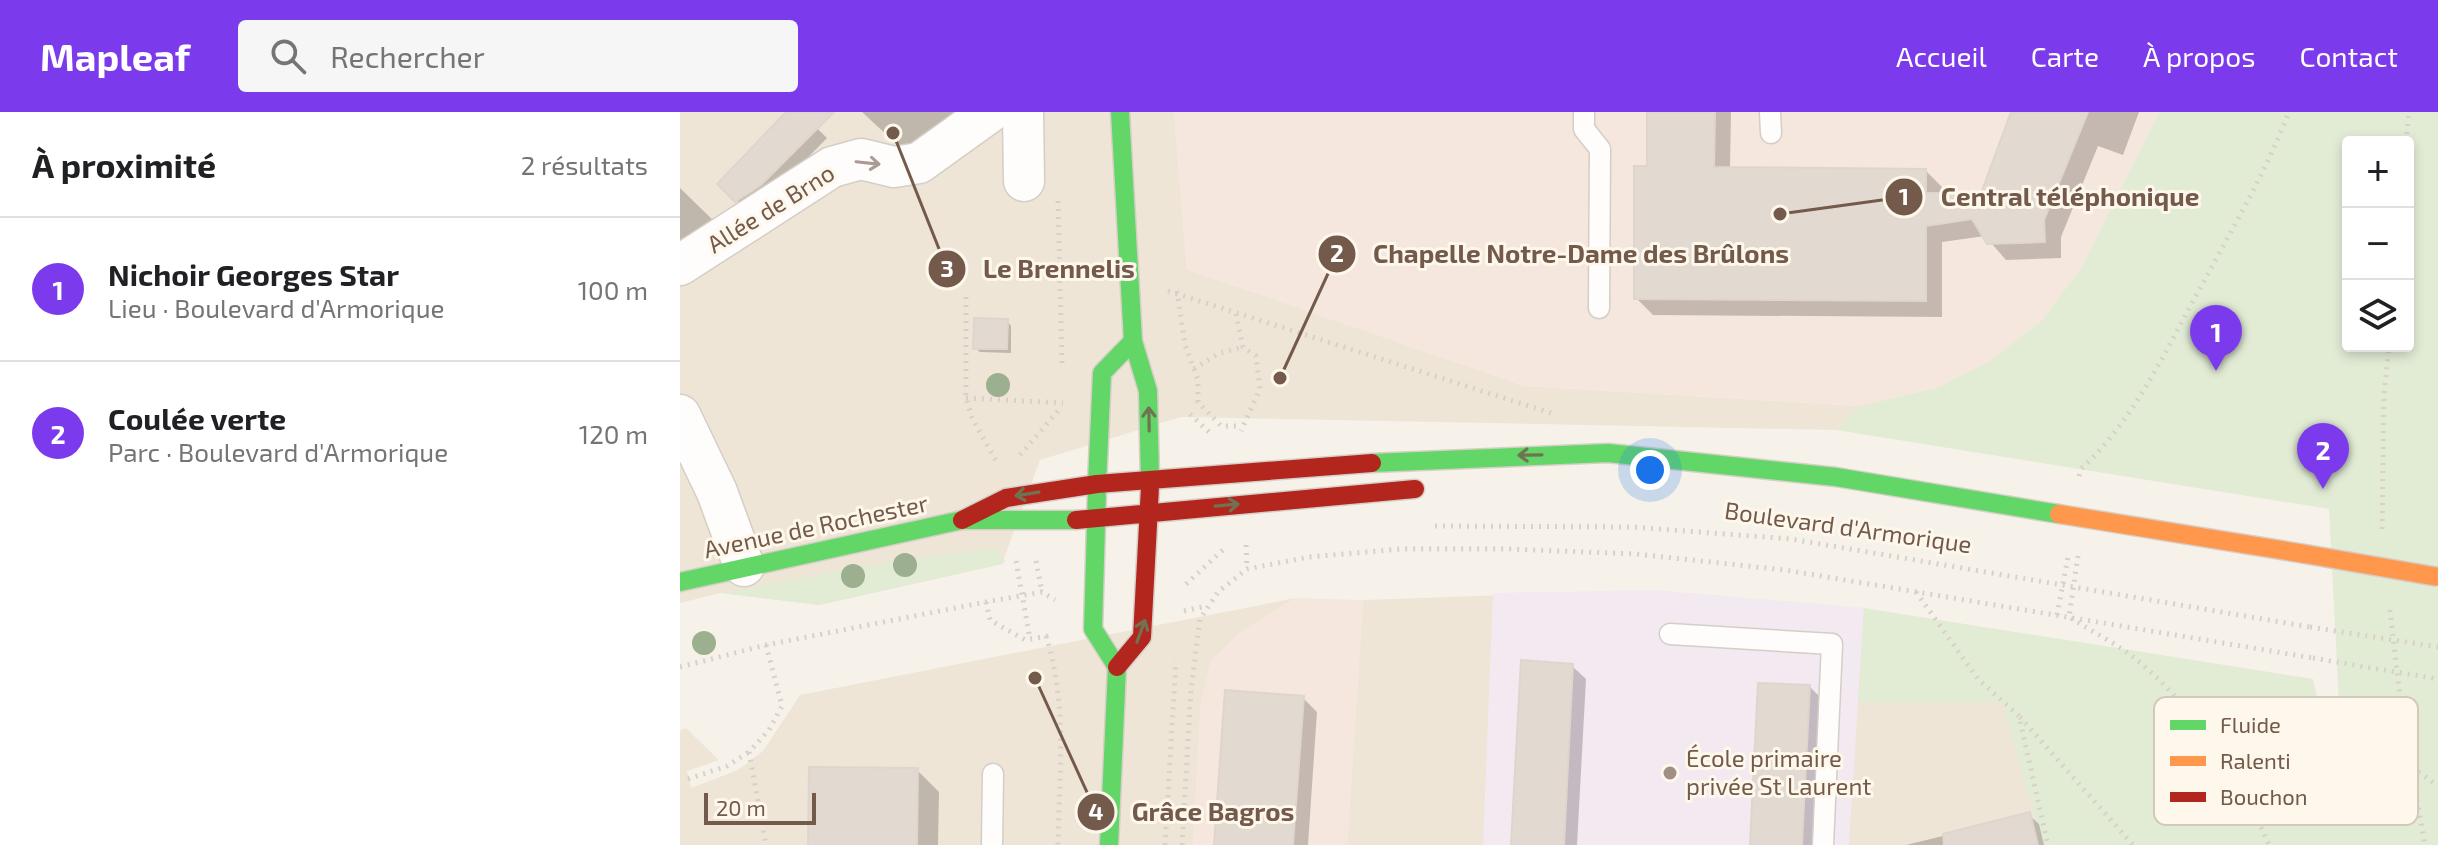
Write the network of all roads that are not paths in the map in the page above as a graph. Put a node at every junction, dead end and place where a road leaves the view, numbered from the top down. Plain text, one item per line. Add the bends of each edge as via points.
1 (990, 112) edge
2 (1023, 112) edge
3 (1120, 112) edge
4 (1584, 112) edge
5 (1041, 184) road end
6 (680, 265) edge
7 (1599, 308) dead end
8 (1133, 341) junction
9 (680, 415) edge
10 (1740, 469) junction
11 (1635, 474) dead end
12 (1150, 480) junction
13 (1097, 484) junction
14 (1439, 487) dead end
15 (1149, 514) junction
16 (962, 520) junction
17 (1096, 520) junction
18 (744, 566) junction
19 (2438, 577) edge
20 (680, 582) edge
21 (1670, 634) dead end
22 (1117, 667) junction
23 (993, 774) dead end
24 (992, 845) edge
25 (1109, 845) edge
26 (1823, 845) edge

6 -> 1 street, Allée de Brno via 832,167 861,159 894,167 919,163
2 - 5 street
3 - 8 main road
4 - 7 lane via 1584,129 1600,149
12 -> 8 main road via 1148,379
8 - 13 main road via 1102,373
9 - 18 street via 717,492
10 - 11 main road, Boulevard d'Armorique
10 -> 12 main road, Boulevard d'Armorique via 1608,453 1301,466
10 - 19 main road, Boulevard d'Armorique, bridge via 1836,477
12 - 13 main road, Boulevard d'Armorique
12 - 15 main road
13 -> 16 main road, Avenue de Rochester via 1006,498
13 - 17 main road
15 -> 14 main road
15 - 17 main road
22 -> 15 main road via 1142,637
16 - 17 main road, Avenue de Rochester
16 - 18 main road, Avenue de Rochester
17 - 22 main road via 1093,629
18 - 20 main road, Avenue de Rochester
21 - 26 lane via 1832,644
22 - 25 main road
23 - 24 lane

